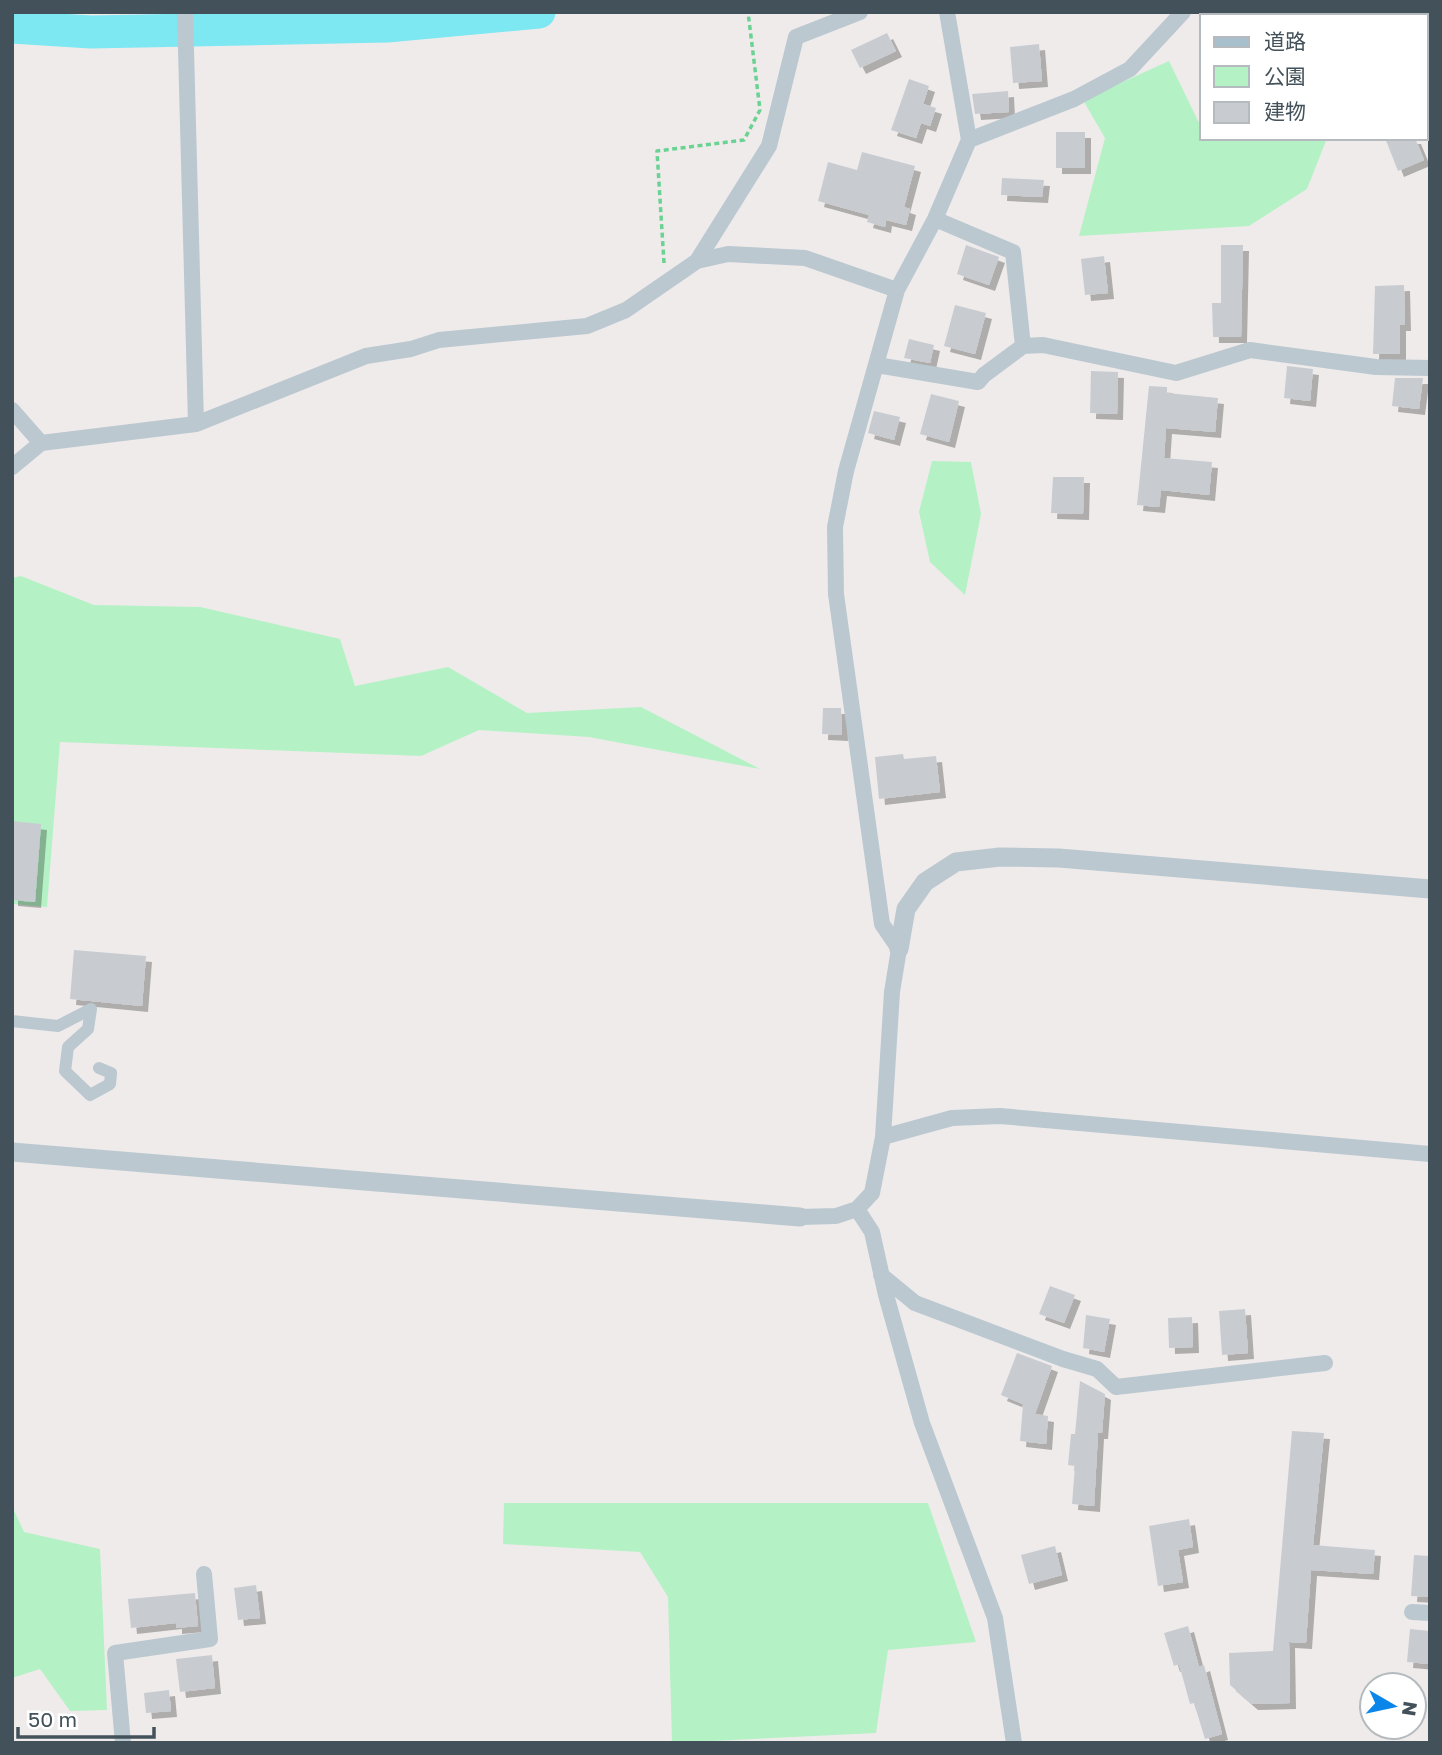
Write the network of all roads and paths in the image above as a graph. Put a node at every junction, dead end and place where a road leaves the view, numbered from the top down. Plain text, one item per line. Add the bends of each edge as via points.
1 (185, 12) edge
2 (748, 12) edge
3 (860, 12) edge
4 (947, 12) edge
5 (1183, 12) edge
6 (969, 140) junction
7 (934, 219) junction
8 (697, 261) junction
9 (665, 282) junction
10 (897, 290) junction
11 (1023, 346) junction
12 (877, 365) junction
13 (1430, 368) edge
14 (12, 410) edge
15 (196, 424) junction
16 (41, 443) junction
17 (12, 467) edge
18 (1430, 889) edge
19 (898, 949) junction
20 (12, 1021) edge
21 (99, 1068) dead end
22 (883, 1137) junction
23 (12, 1152) edge
24 (1430, 1154) edge
25 (857, 1209) junction
26 (800, 1217) joint
27 (881, 1275) junction
28 (1325, 1363) dead end
29 (204, 1574) dead end
30 (1412, 1612) dead end
31 (1430, 1613) edge
32 (124, 1743) edge
33 (1014, 1743) edge

1 - 15 street
2 - 9 path via 760,110 744,140 657,151
3 - 8 street via 796,37 769,145
4 - 6 street
5 - 6 street via 1130,69 1074,99
6 - 7 street
7 - 10 street
7 - 11 street via 1013,252
8 - 9 street
8 - 10 street via 728,254 805,258
9 - 15 street via 625,310 587,326 439,340 366,356
10 - 12 street
11 - 12 street via 978,382
11 - 13 street via 1043,345 1176,373 1250,351 1376,367
12 - 19 street via 845,471 835,527 836,594 882,924
14 - 16 street
15 - 16 street
16 - 17 street
18 - 19 street via 1059,858 978,859 956,862 925,882 906,909
19 - 22 street
20 - 21 street via 58,1026 91,1009 88,1029 68,1047 65,1071 90,1095 110,1084 111,1073
22 - 24 street via 951,1118 1000,1115
22 - 25 street via 872,1193
23 - 26 street
25 - 26 street via 836,1216
25 - 27 street via 872,1233
27 - 28 street via 915,1303 1097,1369 1116,1387
27 - 33 street via 922,1423 995,1618
29 - 32 street via 210,1639 115,1653
30 - 31 street

